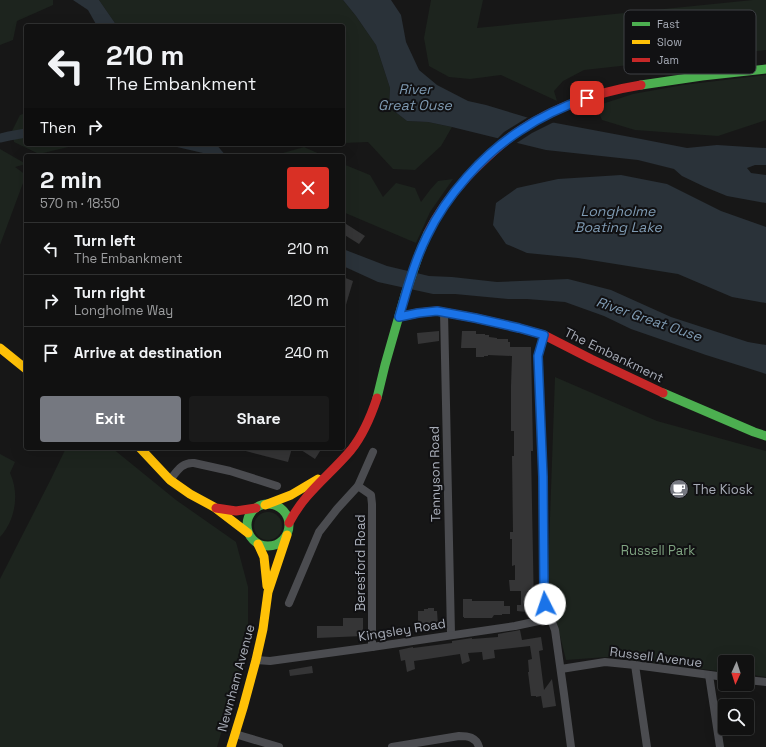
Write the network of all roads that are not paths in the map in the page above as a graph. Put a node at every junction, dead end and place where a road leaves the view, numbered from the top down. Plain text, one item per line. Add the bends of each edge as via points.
1 (766, 69) edge
2 (756, 70) edge
3 (724, 74) edge
4 (444, 312) junction
5 (399, 317) junction
6 (544, 335) junction
7 (0, 348) edge
8 (24, 367) edge
9 (766, 436) edge
10 (142, 450) edge
11 (373, 452) dead end
12 (326, 475) junction
13 (170, 480) junction
14 (277, 486) dead end
15 (358, 486) junction
16 (214, 507) junction
17 (260, 507) junction
18 (289, 523) junction
19 (248, 533) junction
20 (287, 535) junction
21 (258, 544) junction
22 (268, 592) junction
23 (289, 603) dead end
24 (549, 615) junction
25 (451, 634) junction
26 (372, 647) junction
27 (256, 660) junction
28 (635, 665) junction
29 (561, 669) junction
30 (709, 675) junction
31 (718, 676) edge
32 (754, 681) edge
33 (766, 682) edge
34 (235, 734) junction
35 (231, 747) edge
36 (279, 747) edge
37 (392, 747) edge
38 (479, 747) edge
39 (571, 747) edge
40 (647, 747) edge
41 (720, 747) edge

1 - 2 main road
3 - 5 main road via 656,82 595,95 548,114 514,134 462,183 430,229 414,267
4 - 5 main road, The Embankment
4 - 6 main road, The Embankment
4 - 25 street, Tennyson Road
5 - 12 main road via 371,416 354,446
6 - 9 main road, The Embankment via 683,402
6 - 24 street via 538,356 544,591
7 - 8 main road
10 - 13 main road
11 - 15 street, Beresford Road
12 - 17 main road via 290,495
12 - 18 main road via 297,508
13 - 14 street via 181,466 194,462
13 - 16 main road
15 - 23 street, Beresford Road via 319,532
15 - 26 street, Beresford Road via 371,495 372,504
16 - 17 main road via 236,511
16 - 19 main road
17 - 18 main road via 276,506 285,513
17 - 19 main road via 252,512 247,522
18 - 20 main road
19 - 21 main road
20 - 21 main road via 274,546
20 - 22 main road, Newnham Avenue
21 - 22 main road, Newnham Avenue via 264,557
22 - 27 main road, Newnham Avenue
24 - 25 street, Kingsley Road via 543,620 515,626
24 - 29 street via 554,627
25 - 26 street, Kingsley Road
26 - 27 street, Kingsley Road via 270,661
27 - 34 main road, Newnham Avenue
28 - 29 street, Russell Avenue via 605,662
28 - 30 street, Russell Avenue
28 - 40 street
29 - 39 street
30 - 31 street, Russell Avenue
30 - 41 street
32 - 33 street
34 - 35 main road, Newnham Avenue
34 - 36 street
37 - 38 street via 459,736 468,736 478,742

